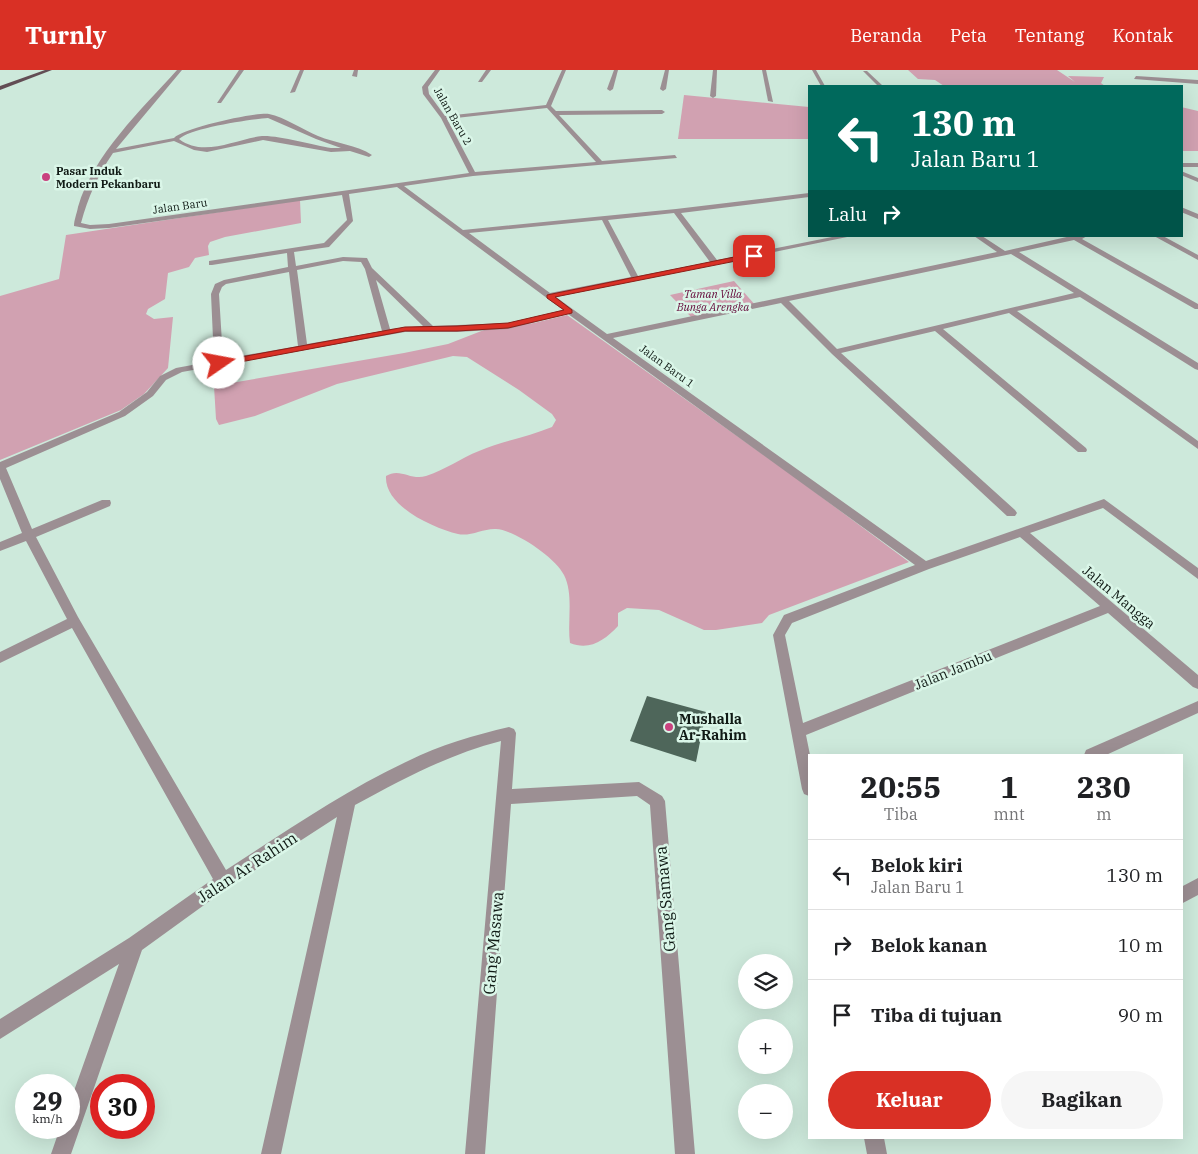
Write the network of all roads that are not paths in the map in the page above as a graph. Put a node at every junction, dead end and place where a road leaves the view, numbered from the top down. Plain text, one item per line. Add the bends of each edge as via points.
1 (30, 70) edge
2 (50, 70) edge
3 (180, 70) edge
4 (242, 70) edge
5 (302, 70) edge
6 (438, 70) edge
7 (489, 70) edge
8 (564, 70) edge
9 (616, 70) edge
10 (667, 70) edge
11 (715, 70) edge
12 (764, 70) edge
13 (814, 70) edge
14 (865, 72) dead end
15 (1136, 78) dead end
16 (0, 81) edge
17 (480, 81) dead end
18 (1198, 82) edge
19 (822, 85) edge
20 (880, 85) edge
21 (0, 88) edge
22 (663, 89) dead end
23 (610, 90) dead end
24 (292, 92) dead end
25 (713, 96) dead end
26 (219, 102) dead end
27 (771, 102) dead end
28 (548, 106) junction
29 (662, 112) dead end
30 (556, 113) junction
31 (444, 118) junction
32 (302, 130) junction
33 (292, 132) dead end
34 (283, 134) dead end
35 (263, 138) junction
36 (176, 139) junction
37 (350, 149) junction
38 (110, 152) junction
39 (369, 155) dead end
40 (675, 157) dead end
41 (601, 164) junction
42 (1183, 165) edge
43 (1198, 165) edge
44 (473, 174) junction
45 (1183, 174) edge
46 (1198, 180) edge
47 (396, 184) junction
48 (345, 192) junction
49 (808, 195) edge
50 (1183, 210) edge
51 (676, 211) junction
52 (1198, 211) edge
53 (1189, 213) junction
54 (1183, 214) edge
55 (1198, 217) edge
56 (604, 218) junction
57 (461, 232) junction
58 (845, 237) edge
59 (979, 237) edge
60 (1078, 237) edge
61 (1159, 237) edge
62 (290, 250) junction
63 (1009, 253) junction
64 (1198, 258) edge
65 (212, 262) dead end
66 (715, 263) junction
67 (369, 269) junction
68 (293, 270) junction
69 (636, 279) junction
70 (1080, 294) junction
71 (549, 296) junction
72 (783, 300) junction
73 (1198, 307) edge
74 (1010, 310) junction
75 (570, 311) junction
76 (935, 327) junction
77 (431, 329) junction
78 (387, 332) junction
79 (607, 337) junction
80 (303, 347) junction
81 (835, 352) junction
82 (219, 363) junction
83 (1198, 367) edge
84 (1198, 446) edge
85 (1082, 450) dead end
86 (0, 467) edge
87 (106, 503) dead end
88 (1011, 513) dead end
89 (1021, 532) junction
90 (29, 534) junction
91 (0, 547) edge
92 (925, 566) junction
93 (1198, 574) edge
94 (1108, 608) junction
95 (74, 621) junction
96 (0, 658) edge
97 (1198, 683) edge
98 (1198, 707) edge
99 (509, 732) joint
100 (798, 732) junction
101 (1093, 754) edge
102 (808, 784) edge
103 (505, 797) junction
104 (348, 801) junction
105 (223, 881) junction
106 (1198, 886) edge
107 (1183, 895) edge
108 (135, 944) junction
109 (0, 1030) edge
110 (874, 1139) edge
111 (61, 1154) edge
112 (271, 1154) edge
113 (475, 1154) edge
114 (685, 1154) edge
115 (877, 1154) edge

1 - 16 main road
2 - 21 main road
3 - 38 street, Jalan Baru
4 - 26 street
5 - 24 street
6 - 31 street, Jalan Baru 2 via 425,87 431,102
7 - 17 street
8 - 28 street
9 - 23 street
10 - 22 street
11 - 25 street
12 - 27 street
13 - 19 street
14 - 20 street
15 - 18 street
28 - 30 street
28 - 31 street
29 - 30 street
30 - 41 street
31 - 44 street, Jalan Baru 2
32 - 33 street
32 - 36 street via 270,116 262,116 190,131
32 - 37 street
34 - 35 street
35 - 36 street via 201,150
35 - 37 street via 331,150
36 - 38 street
37 - 39 street
38 - 48 street, Jalan Baru via 79,213 77,224 109,226
40 - 41 street, Jalan Baru
41 - 44 street, Jalan Baru
42 - 43 street
44 - 47 street, Jalan Baru
45 - 46 street
47 - 48 street, Jalan Baru
47 - 57 street, Jalan Baru 1
48 - 62 street via 351,220 326,245
49 - 51 street
50 - 53 street
51 - 56 street
51 - 66 street
52 - 53 street
53 - 54 street
53 - 55 street
56 - 57 street
56 - 69 street
57 - 71 street, Jalan Baru 1
58 - 66 street
59 - 63 street
60 - 63 street
60 - 73 street
61 - 64 street
62 - 65 street
62 - 68 street
63 - 70 street
63 - 72 street
66 - 69 street
67 - 68 street via 364,260 356,258
67 - 77 street
67 - 78 street
68 - 80 street
68 - 82 street via 224,282 218,286 215,294
69 - 71 street
70 - 74 street
70 - 83 street
71 - 75 street, Jalan Baru 1
72 - 79 street
72 - 81 street
74 - 76 street
74 - 84 street
75 - 77 street via 508,326
75 - 79 street, Jalan Baru 1
76 - 81 street
76 - 85 street
77 - 78 street
78 - 80 street
79 - 92 street, Jalan Baru 1
80 - 82 street
81 - 88 street
82 - 86 street via 179,370 163,378 150,394 122,414
86 - 90 street
87 - 90 street
89 - 92 street
89 - 93 street via 1104,503
89 - 94 street, Jalan Mangga
90 - 91 street
90 - 95 street
92 - 100 street via 788,619 779,636
94 - 97 street, Jalan Mangga
94 - 100 street, Jalan Jambu
95 - 96 street
95 - 105 street
98 - 101 street
99 - 103 street, Gang Masawa
99 - 104 street, Jalan Ar Rahim via 414,764
100 - 102 street
103 - 113 street, Gang Masawa
103 - 114 street, Gang Samawa via 639,789 658,801
104 - 105 street, Jalan Ar Rahim
104 - 112 street
105 - 108 street, Jalan Ar Rahim
106 - 107 street
108 - 109 street, Jalan Ar Rahim
108 - 111 street
110 - 115 street

